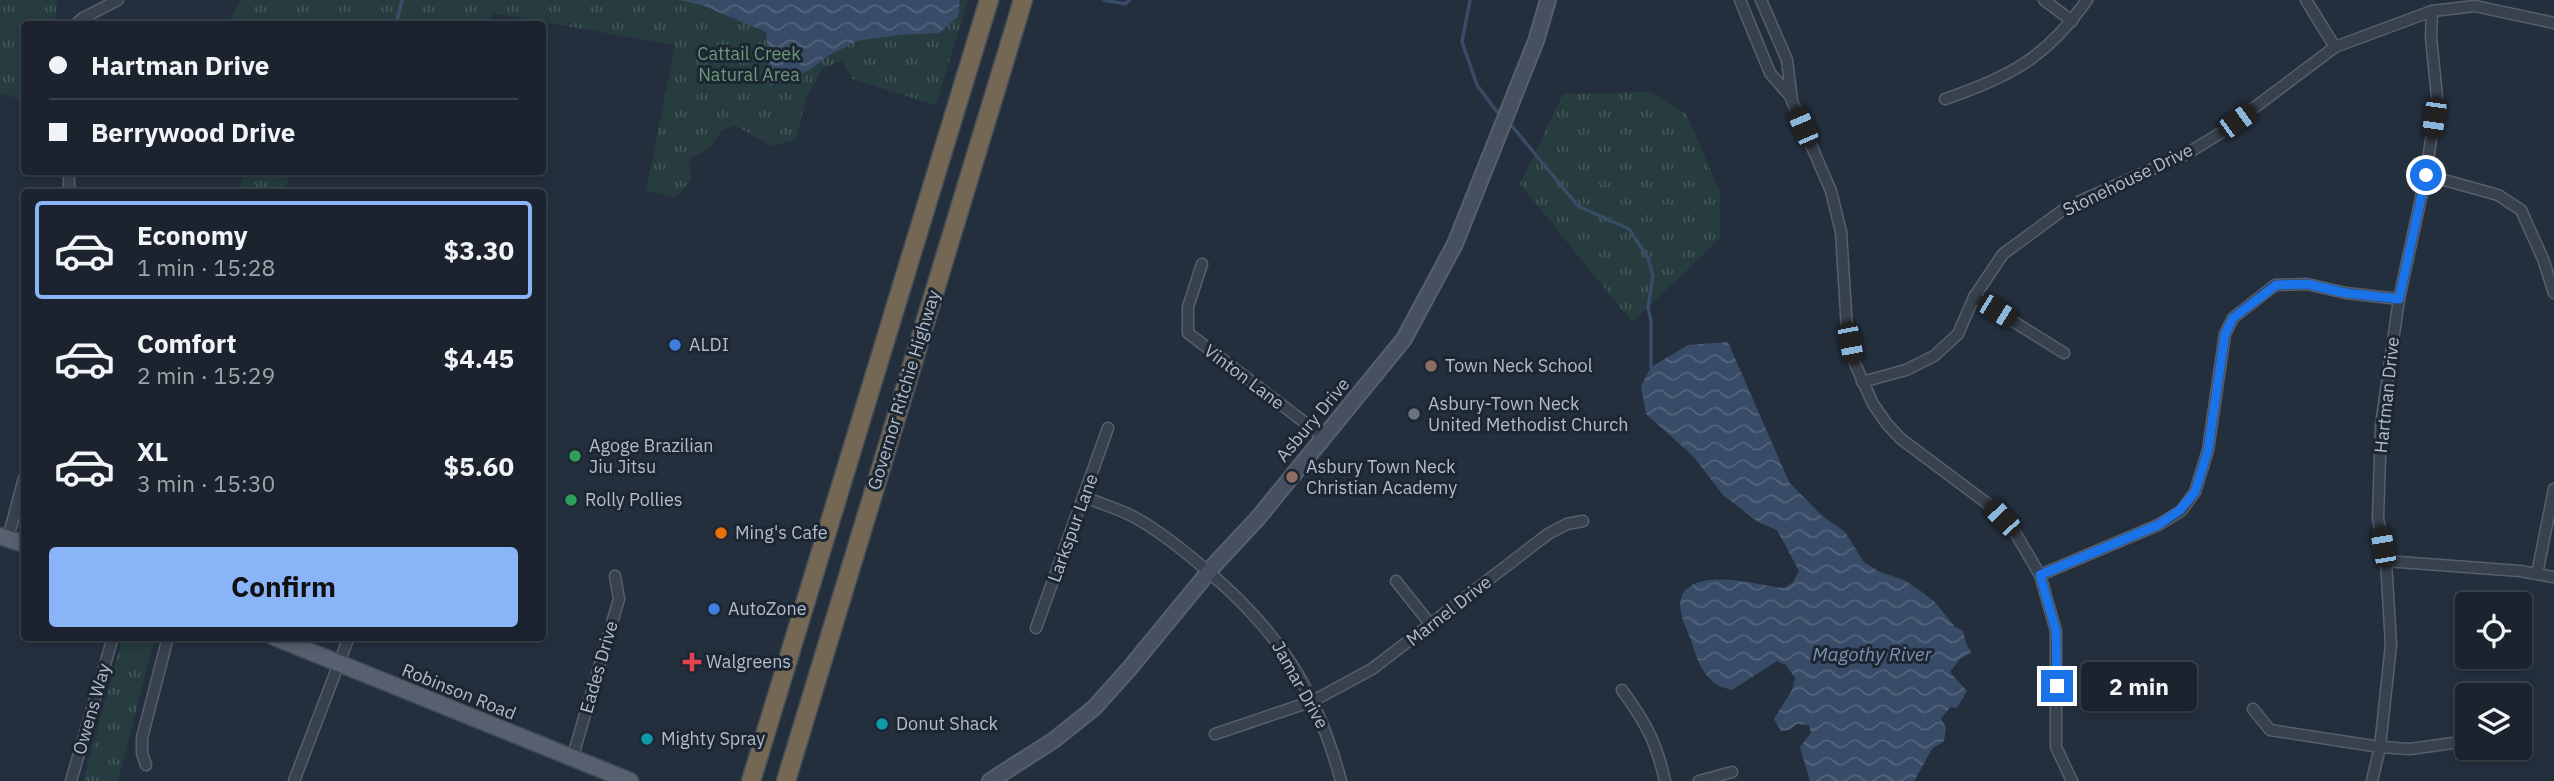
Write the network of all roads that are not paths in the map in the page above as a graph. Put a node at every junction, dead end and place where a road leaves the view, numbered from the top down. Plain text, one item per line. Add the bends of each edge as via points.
1 (118, 0) edge
2 (989, 0) edge
3 (1023, 0) edge
4 (1548, 0) edge
5 (1740, 0) edge
6 (1761, 0) edge
7 (2044, 0) edge
8 (2087, 0) edge
9 (2306, 0) edge
10 (2432, 11) junction
11 (80, 21) edge
12 (2072, 21) junction
13 (2554, 23) edge
14 (2335, 47) junction
15 (1791, 97) junction
16 (1945, 99) dead end
17 (2426, 175) junction
18 (1202, 264) dead end
19 (2554, 293) edge
20 (1974, 297) junction
21 (2399, 299) junction
22 (2064, 353) dead end
23 (1862, 382) junction
24 (1108, 428) dead end
25 (1325, 438) junction
26 (21, 487) edge
27 (2554, 489) edge
28 (1085, 497) junction
29 (1583, 521) dead end
30 (4, 537) edge
31 (21, 543) edge
32 (2386, 561) junction
33 (1209, 572) junction
34 (2537, 574) junction
35 (2040, 575) junction
36 (615, 576) dead end
37 (2554, 577) edge
38 (1396, 581) dead end
39 (1431, 625) junction
40 (1036, 628) dead end
41 (112, 641) edge
42 (167, 641) edge
43 (284, 641) edge
44 (348, 641) edge
45 (341, 664) junction
46 (1622, 690) dead end
47 (1313, 701) junction
48 (2253, 709) dead end
49 (1215, 734) dead end
50 (2455, 743) edge
51 (2379, 747) junction
52 (572, 759) junction
53 (146, 765) dead end
54 (1732, 772) dead end
55 (72, 781) edge
56 (294, 781) edge
57 (630, 781) edge
58 (751, 781) edge
59 (786, 781) edge
60 (990, 781) edge
61 (1341, 781) edge
62 (1665, 781) edge
63 (1699, 781) edge
64 (2073, 781) edge
65 (2372, 781) edge

1 - 11 street
2 - 58 highway, Governor Ritchie Highway
3 - 59 highway, Governor Ritchie Highway
4 - 25 street, Asbury Drive via 1455,244 1404,339
5 - 15 street via 1770,73
6 - 15 street via 1787,60
7 - 12 street
8 - 12 street
9 - 14 street
10 - 13 street, Stonehouse Drive via 2474,6
10 - 14 street, Stonehouse Drive
10 - 17 street, Hartman Drive via 2437,97
12 - 16 street via 2022,66
14 - 20 street, Stonehouse Drive via 2188,153 2067,207 2003,254
15 - 23 street via 1831,191 1841,229 1847,329
17 - 19 street via 2498,195 2521,210
17 - 21 street, Hartman Drive
18 - 25 street, Vinton Lane via 1188,307 1188,333
20 - 22 street
20 - 23 street, Stonehouse Drive via 1958,334 1934,356 1906,370
21 - 32 street, Hartman Drive via 2381,425 2378,518
21 - 35 street via 2289,284 2276,285 2252,302 2233,318 2225,334 2208,450 2195,492 2158,525
23 - 35 street via 1901,439 1999,514
24 - 28 street, Larkspur Lane
25 - 33 street, Asbury Drive
26 - 30 street
27 - 34 street
28 - 33 street, Jamar Drive via 1171,539
28 - 40 street, Larkspur Lane
29 - 39 street, Marnel Drive via 1548,534
30 - 31 main road
32 - 34 street
32 - 51 street, Hartman Drive via 2392,645
33 - 47 street, Jamar Drive via 1265,625
33 - 60 street, Asbury Drive via 1094,708
34 - 37 street
35 - 64 street via 2056,631 2056,747
36 - 52 street, Eades Drive via 619,599
38 - 39 street
39 - 47 street, Marnel Drive via 1372,669
41 - 55 street, Owens Way
42 - 53 street via 142,738
43 - 45 main road, Robinson Road
44 - 45 street
45 - 52 main road, Robinson Road
45 - 56 street
46 - 62 street via 1650,730
47 - 49 street, Marnel Drive
47 - 61 street, Jamar Drive
48 - 51 street via 2270,730
50 - 51 street via 2410,749
51 - 65 street, Hartman Drive
52 - 57 main road, Robinson Road
54 - 63 street

